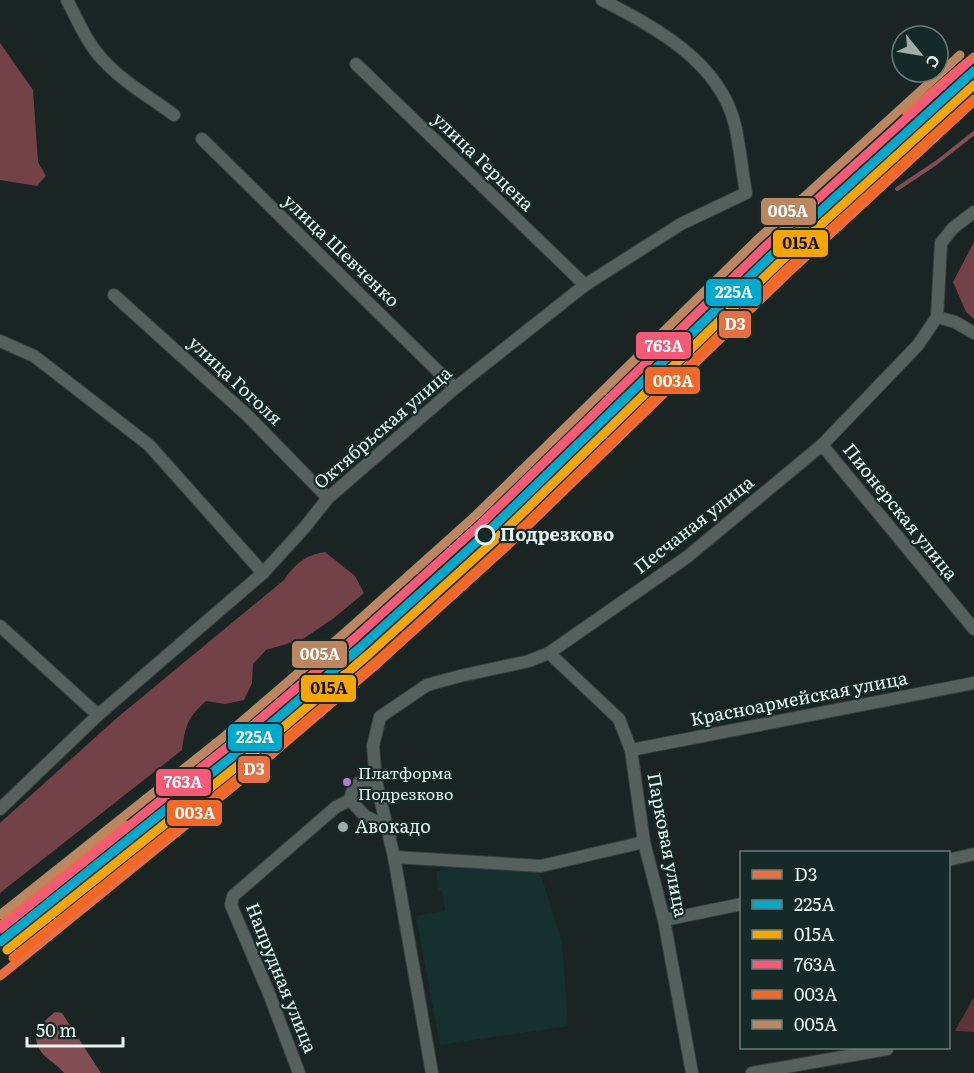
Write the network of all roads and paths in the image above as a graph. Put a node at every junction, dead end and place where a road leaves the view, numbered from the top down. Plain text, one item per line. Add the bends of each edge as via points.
1 (67, 0) edge
2 (602, 0) edge
3 (356, 64) dead end
4 (174, 115) dead end
5 (202, 139) dead end
6 (974, 212) edge
7 (585, 285) junction
8 (114, 295) dead end
9 (937, 317) junction
10 (974, 333) edge
11 (1, 344) edge
12 (455, 388) junction
13 (822, 445) junction
14 (328, 498) junction
15 (263, 573) junction
16 (0, 626) edge
17 (974, 629) edge
18 (549, 653) junction
19 (974, 683) edge
20 (98, 714) junction
21 (631, 750) junction
22 (376, 781) junction
23 (350, 800) junction
24 (0, 809) edge
25 (388, 827) junction
26 (644, 842) junction
27 (974, 854) edge
28 (394, 857) junction
29 (950, 860) edge
30 (740, 904) edge
31 (664, 920) junction
32 (887, 1049) edge
33 (299, 1073) edge
34 (432, 1073) edge
35 (692, 1073) edge
36 (752, 1073) edge

1 - 4 street via 102,59
2 - 7 street, Октябрьская улица via 675,43 720,89 735,124 746,193 681,224
3 - 7 street, улица Герцена
5 - 12 street, улица Шевченко
6 - 9 street via 941,243
7 - 12 street, Октябрьская улица
8 - 14 street, улица Гоголя via 248,416
9 - 10 street
9 - 13 street, Песчаная улица via 918,345
11 - 15 street via 34,356 149,445
12 - 14 street, Октябрьская улица
13 - 17 street, Пионерская улица
13 - 18 street, Песчаная улица via 687,557
14 - 15 street, Октябрьская улица
15 - 20 street, Октябрьская улица
16 - 20 street
18 - 21 street, Парковая улица via 619,719
18 - 22 street, Песчаная улица via 427,685 381,717 373,746
19 - 21 street, Красноармейская улица
20 - 24 street, Октябрьская улица
21 - 26 street, Парковая улица
22 - 23 street via 360,782
22 - 25 street, Песчаная улица
23 - 25 street via 365,816
23 - 33 street, Напрудная улица via 336,807 233,896 231,905
25 - 28 street, Песчаная улица
26 - 28 street via 541,866
26 - 31 street, Парковая улица
27 - 29 street
28 - 34 street, Песчаная улица
30 - 31 street
31 - 35 street, Парковая улица
32 - 36 street

